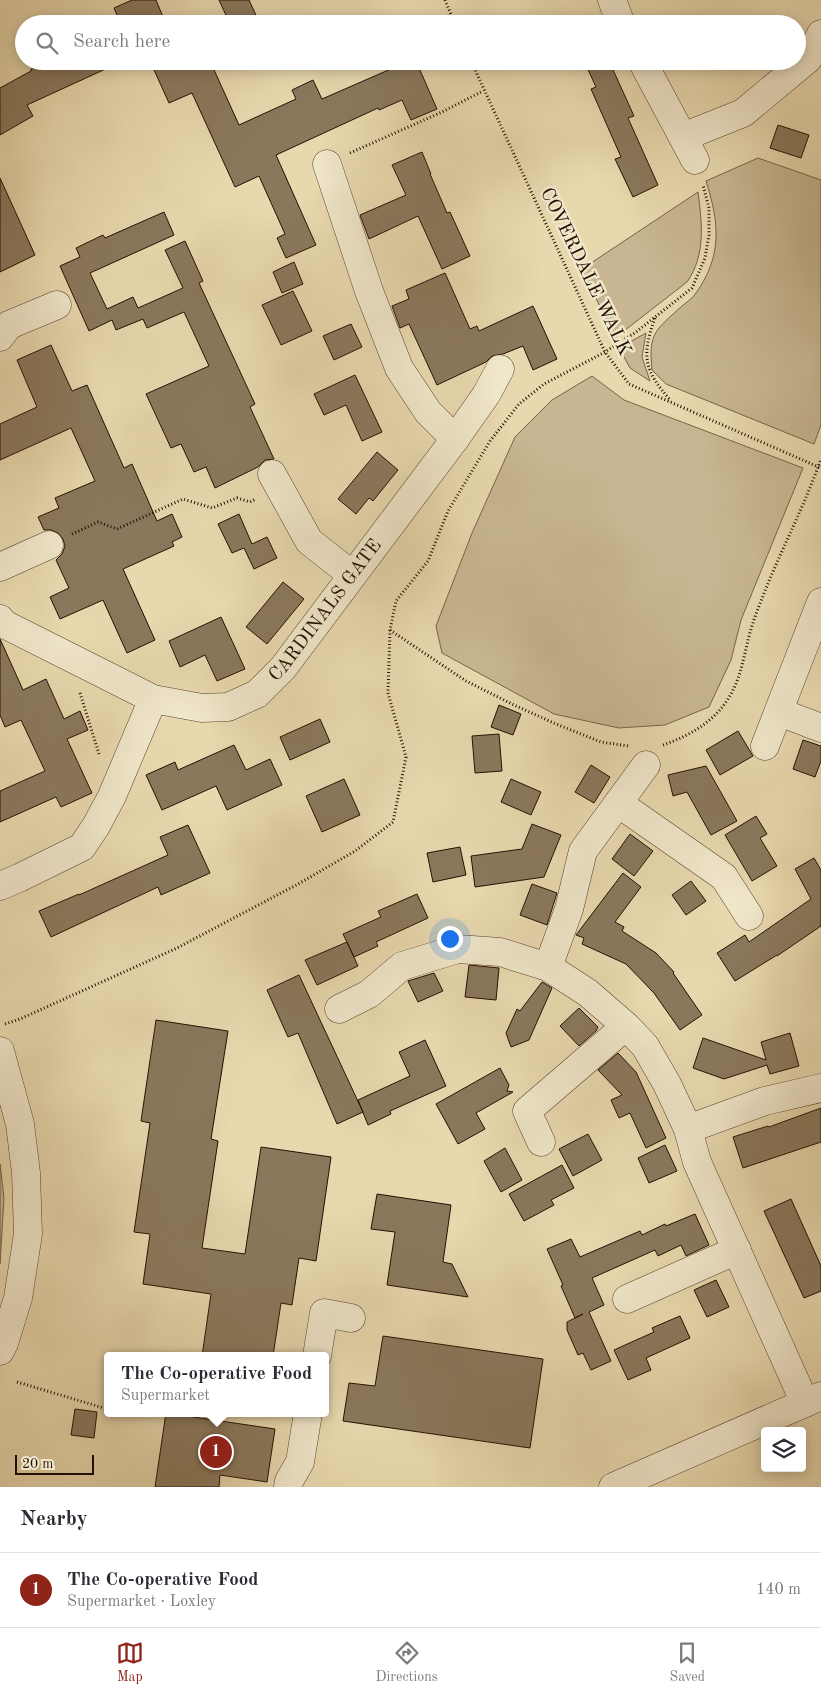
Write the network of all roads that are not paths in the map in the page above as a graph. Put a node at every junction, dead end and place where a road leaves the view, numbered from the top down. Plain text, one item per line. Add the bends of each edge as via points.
1 (612, 0) edge
2 (618, 15) edge
3 (821, 34) edge
4 (806, 60) edge
5 (647, 70) edge
6 (794, 70) edge
7 (327, 164) road end
8 (57, 305) dead end
9 (0, 337) edge
10 (500, 369) dead end
11 (455, 439) junction
12 (272, 474) dead end
13 (49, 545) road end
14 (0, 568) edge
15 (352, 575) junction
16 (821, 602) edge
17 (0, 619) edge
18 (153, 699) junction
19 (779, 712) junction
20 (821, 728) edge
21 (765, 746) dead end
22 (644, 753) road end
23 (618, 803) junction
24 (0, 886) edge
25 (749, 916) dead end
26 (548, 967) junction
27 (339, 1009) dead end
28 (626, 1026) junction
29 (0, 1051) edge
30 (821, 1088) edge
31 (688, 1129) junction
32 (541, 1142) dead end
33 (736, 1250) junction
34 (627, 1299) dead end
35 (351, 1318) dead end
36 (0, 1351) edge
37 (318, 1352) edge
38 (813, 1400) edge
39 (307, 1417) edge
40 (288, 1487) edge
41 (613, 1487) edge

1 - 2 street
3 - 4 street
5 - 6 street via 689,148 743,113
7 - 11 street via 369,291 399,368 428,412
8 - 9 street via 9,325
10 - 11 street, CARDINALS GATE
11 - 15 street, CARDINALS GATE
12 - 15 street via 309,541
13 - 14 street
15 - 18 street, CARDINALS GATE via 283,668 257,694 228,707 210,708
16 - 19 street
17 - 18 street, CARDINALS GATE via 4,624
18 - 24 street via 112,796 82,847
19 - 20 street
19 - 21 street
22 - 23 street
23 - 25 street via 724,877
23 - 26 street via 583,851 569,909
26 - 27 street via 500,952 458,949 402,966 369,994
26 - 28 street via 588,993
28 - 31 street via 649,1054
28 - 32 street via 527,1111
29 - 36 street via 20,1124 28,1234 18,1298
30 - 31 street via 765,1101
31 - 33 street via 697,1162
33 - 34 street
33 - 38 street
35 - 37 street via 324,1314
38 - 41 street
39 - 40 street via 300,1462

